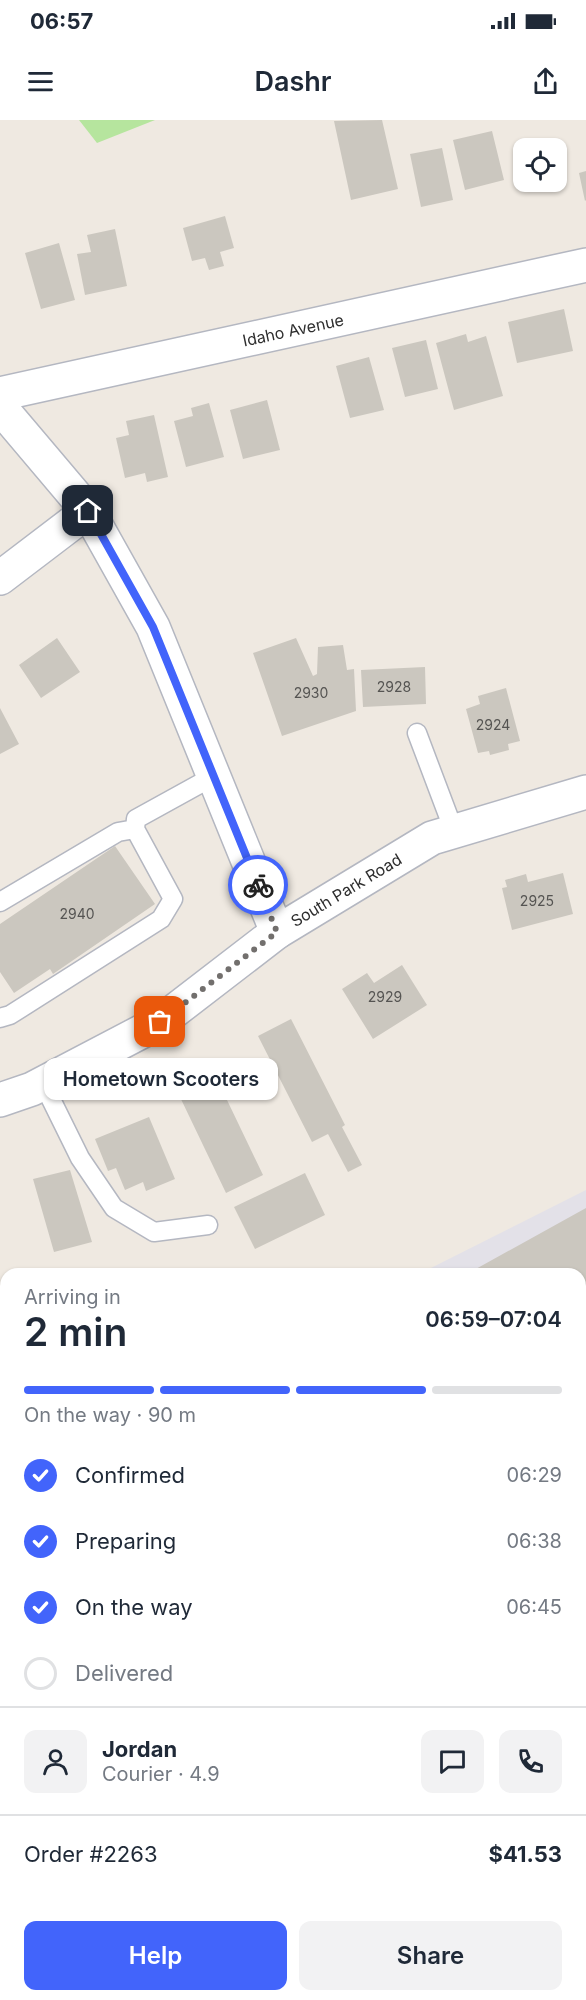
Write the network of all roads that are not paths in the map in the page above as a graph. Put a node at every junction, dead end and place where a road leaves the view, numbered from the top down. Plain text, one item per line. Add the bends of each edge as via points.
1 (586, 265) edge
2 (0, 394) edge
3 (0, 407) edge
4 (88, 511) junction
5 (0, 578) edge
6 (417, 733) dead end
7 (214, 776) junction
8 (586, 792) edge
9 (135, 829) junction
10 (454, 831) junction
11 (0, 902) edge
12 (277, 932) junction
13 (0, 1018) edge
14 (43, 1083) junction
15 (0, 1100) edge
16 (208, 1225) dead end

1 - 2 street, Idaho Avenue
3 - 4 street
4 - 5 street
4 - 7 street via 153,627
6 - 10 lane
7 - 9 lane via 136,819
7 - 12 street
8 - 10 street, South Park Road
9 - 11 lane via 118,832
9 - 13 lane via 173,900 161,919
10 - 12 street, South Park Road via 432,838
12 - 14 street, South Park Road via 160,1022
14 - 15 street, South Park Road
14 - 16 lane via 80,1158 114,1208 154,1232

